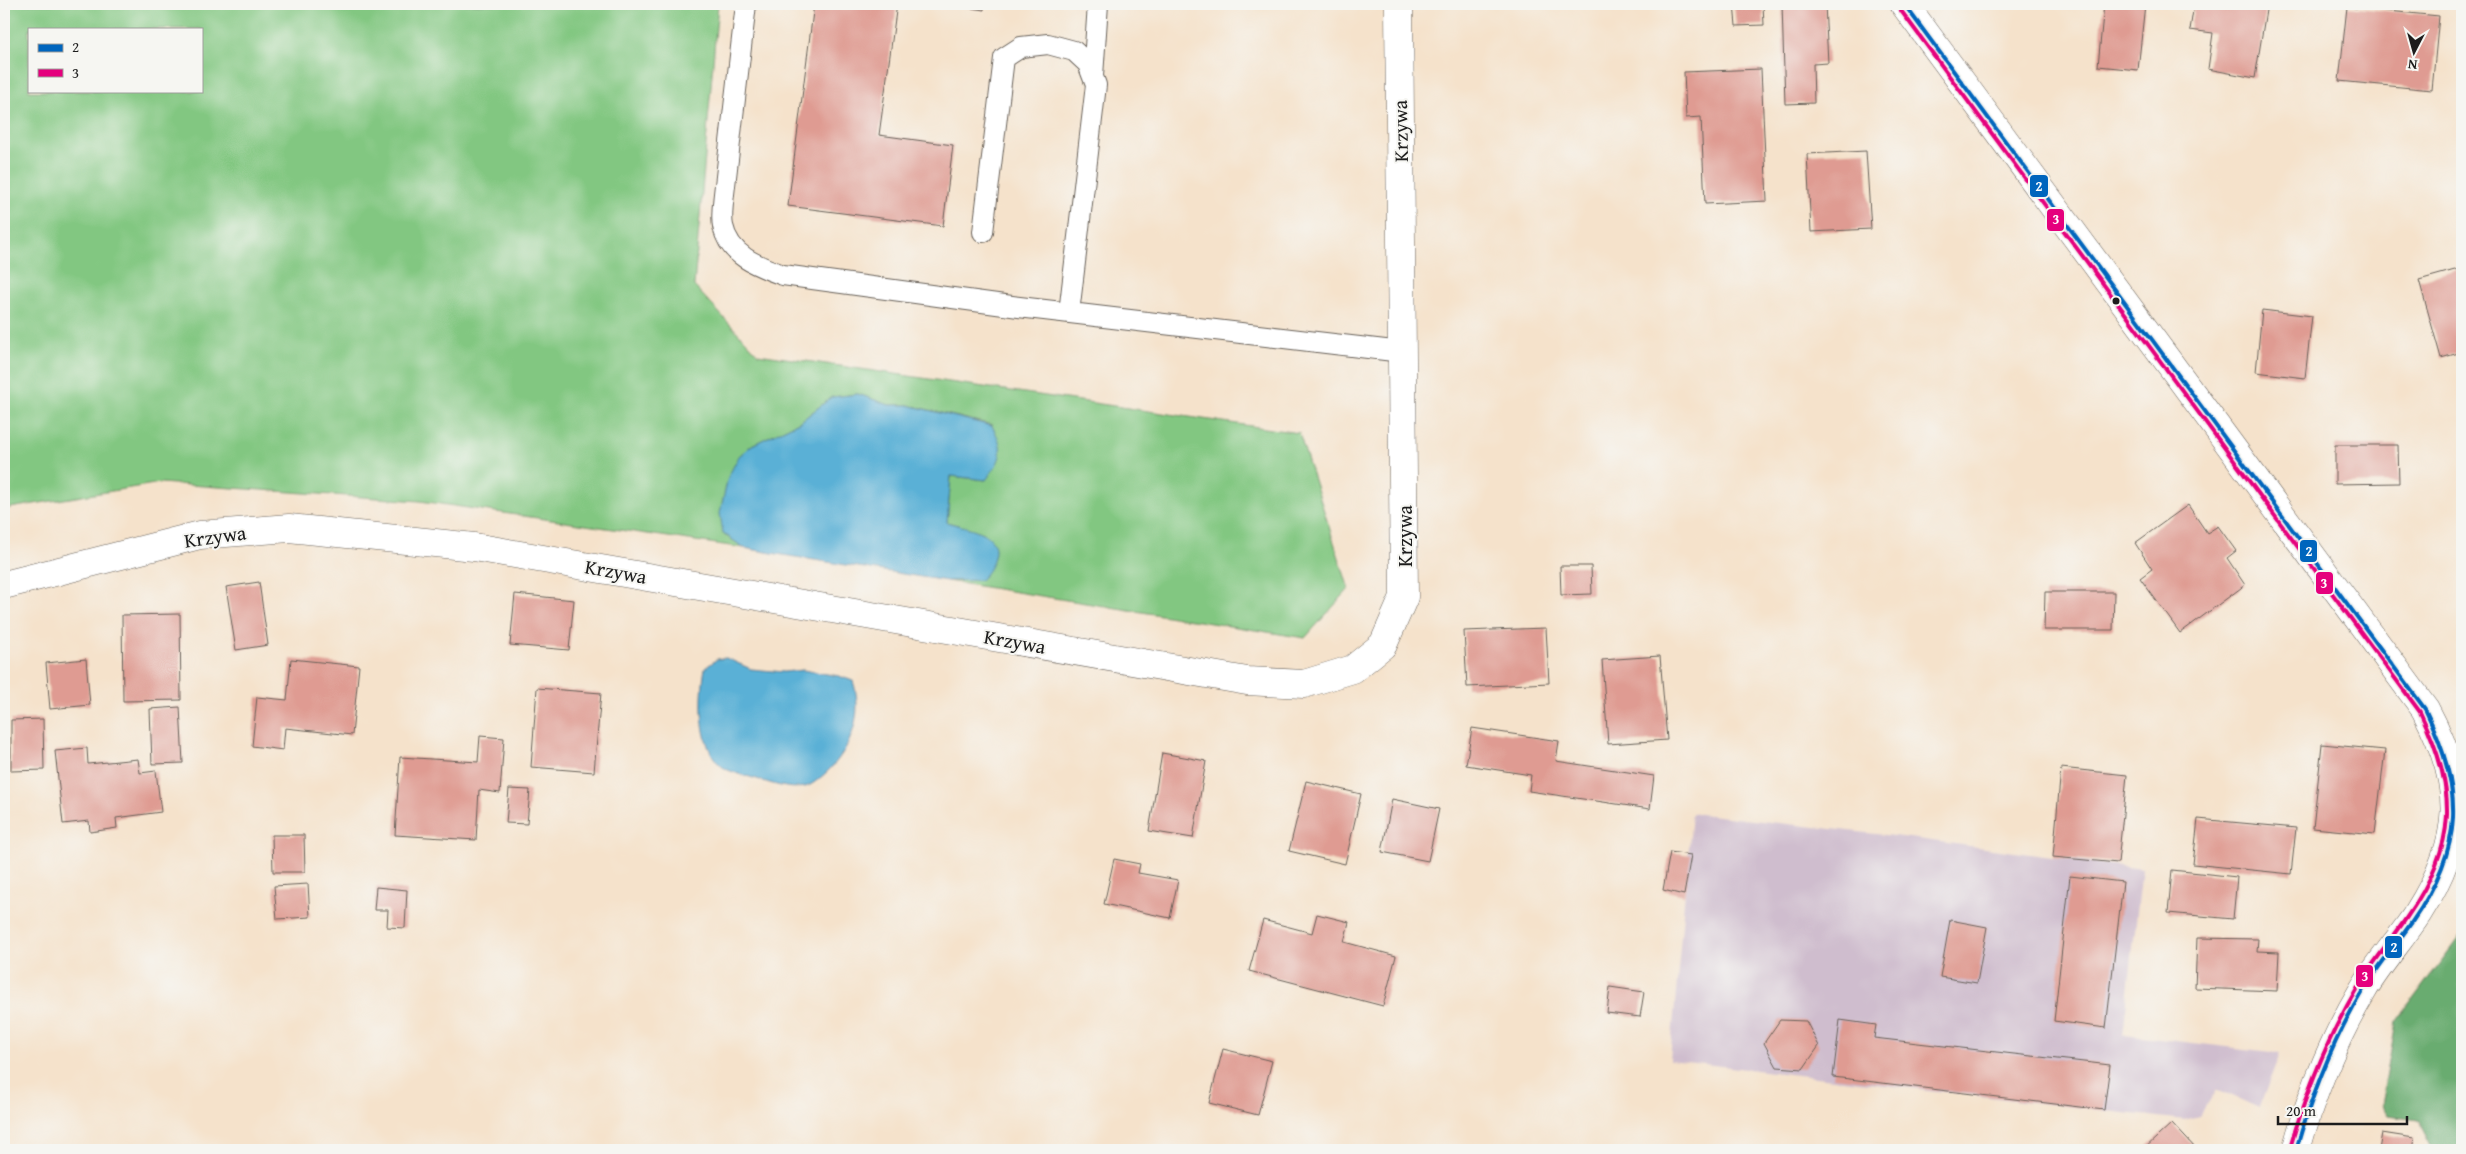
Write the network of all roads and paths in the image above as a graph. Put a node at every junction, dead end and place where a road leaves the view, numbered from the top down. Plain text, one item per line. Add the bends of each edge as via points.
1 (746, 4) edge
2 (1098, 4) edge
3 (1399, 4) edge
4 (1904, 4) edge
5 (1093, 76) junction
6 (983, 232) dead end
7 (1069, 314) junction
8 (1402, 352) junction
9 (4, 585) edge
10 (2460, 795) edge
11 (2296, 1150) edge

1 - 7 lane via 724,194 723,226 734,249 754,265 783,275
2 - 5 lane
3 - 8 street, Krzywa
4 - 10 street via 2425,709 2448,753
5 - 6 lane via 1088,64 1074,51 1048,44 1022,47 1004,58
5 - 7 lane via 1096,85
7 - 8 lane
8 - 9 street, Krzywa via 1404,597 1383,645 1353,669 1304,684 1229,678 474,547 289,528 200,535
10 - 11 street via 2450,849 2442,872 2340,1031 2316,1084

